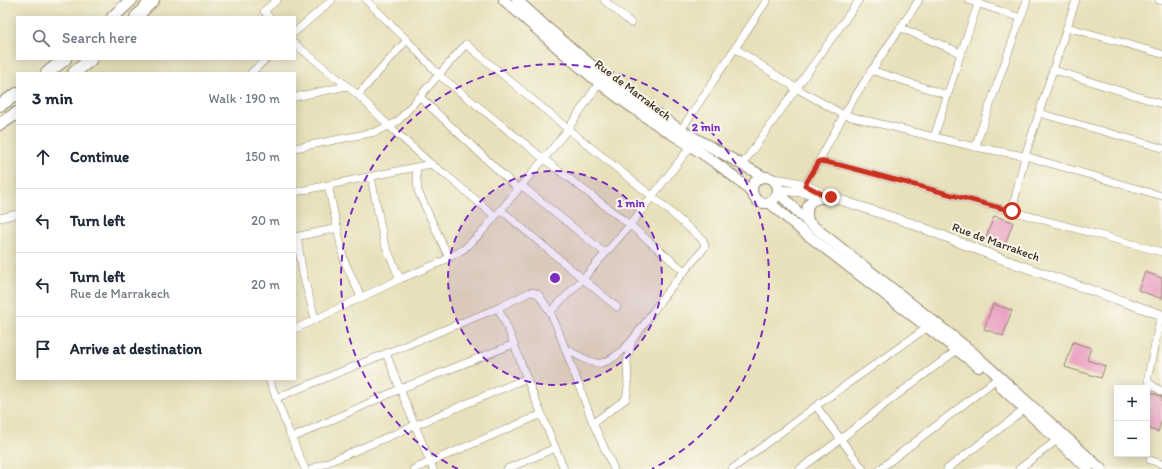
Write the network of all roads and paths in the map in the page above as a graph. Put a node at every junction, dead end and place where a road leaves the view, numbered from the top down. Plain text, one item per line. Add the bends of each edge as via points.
1 (131, 0) edge
2 (153, 0) edge
3 (277, 0) edge
4 (332, 0) edge
5 (366, 0) edge
6 (504, 0) edge
7 (517, 0) edge
8 (604, 0) edge
9 (617, 0) edge
10 (767, 0) edge
11 (859, 0) edge
12 (919, 0) edge
13 (968, 0) edge
14 (1027, 0) edge
15 (1076, 0) edge
16 (978, 4) junction
17 (612, 7) junction
18 (114, 16) edge
19 (137, 16) edge
20 (268, 16) edge
21 (1020, 18) junction
22 (631, 23) dead end
23 (1067, 27) junction
24 (901, 28) junction
25 (296, 31) edge
26 (407, 40) junction
27 (296, 45) edge
28 (735, 48) junction
29 (960, 53) junction
30 (1162, 54) edge
31 (64, 60) edge
32 (90, 60) edge
33 (265, 60) edge
34 (871, 70) junction
35 (1054, 70) junction
36 (48, 72) edge
37 (75, 72) edge
38 (252, 72) edge
39 (439, 75) junction
40 (599, 83) junction
41 (348, 86) junction
42 (797, 89) junction
43 (16, 95) edge
44 (358, 95) junction
45 (947, 95) junction
46 (296, 97) edge
47 (420, 97) junction
48 (1162, 104) edge
49 (0, 105) edge
50 (1039, 113) junction
51 (16, 114) edge
52 (844, 115) junction
53 (0, 124) edge
54 (389, 126) junction
55 (568, 130) junction
56 (681, 130) junction
57 (934, 137) junction
58 (691, 146) junction
59 (975, 147) junction
60 (296, 148) edge
61 (1162, 148) edge
62 (1025, 156) junction
63 (544, 159) junction
64 (819, 161) junction
65 (431, 164) junction
66 (742, 165) junction
67 (416, 168) junction
68 (372, 177) junction
69 (768, 178) junction
70 (805, 185) junction
71 (328, 186) junction
72 (520, 187) junction
73 (778, 191) junction
74 (296, 192) edge
75 (752, 193) junction
76 (826, 195) junction
77 (1162, 196) edge
78 (653, 197) junction
79 (770, 203) junction
80 (500, 210) junction
81 (1012, 211) junction
82 (16, 214) edge
83 (495, 216) junction
84 (0, 218) edge
85 (808, 222) junction
86 (630, 225) junction
87 (338, 228) junction
88 (296, 237) edge
89 (1162, 252) edge
90 (605, 253) junction
91 (449, 258) junction
92 (684, 271) junction
93 (400, 279) junction
94 (583, 280) junction
95 (361, 297) junction
96 (617, 307) dead end
97 (498, 308) junction
98 (550, 312) junction
99 (1162, 315) edge
100 (315, 318) junction
101 (928, 327) junction
102 (296, 328) edge
103 (632, 340) junction
104 (514, 344) junction
105 (565, 348) junction
106 (957, 350) junction
107 (386, 353) junction
108 (527, 378) junction
109 (269, 380) edge
110 (994, 381) junction
111 (400, 389) junction
112 (1162, 392) edge
113 (276, 398) junction
114 (816, 406) junction
115 (1024, 410) junction
116 (542, 414) junction
117 (593, 423) junction
118 (415, 425) junction
119 (292, 438) junction
120 (841, 439) junction
121 (1057, 440) junction
122 (556, 448) junction
123 (1150, 460) dead end
124 (1162, 464) edge
125 (432, 466) edge
126 (305, 469) edge
127 (312, 469) edge
128 (414, 469) edge
129 (507, 469) edge
130 (564, 469) edge
131 (614, 469) edge
132 (732, 469) edge
133 (800, 469) edge
134 (863, 469) edge
135 (880, 469) edge
136 (947, 469) edge
137 (1019, 469) edge
138 (1088, 469) edge
139 (1101, 469) edge

1 - 18 highway
2 - 19 highway
3 - 20 street via 264,11
4 - 25 street
5 - 26 street
6 - 40 main road, Rue de Marrakech
7 - 56 main road, Rue de Marrakech via 616,86
8 - 17 street
9 - 17 street
10 - 28 street
11 - 42 street
12 - 24 street
13 - 16 street
14 - 21 street
15 - 23 street
16 - 21 street
16 - 29 street
17 - 22 street
21 - 59 street
23 - 30 street
23 - 35 street
24 - 29 street
24 - 34 street
26 - 39 street
26 - 44 street
27 - 41 street
28 - 42 street
28 - 56 street
29 - 45 street
31 - 36 highway
32 - 37 highway
33 - 38 street
34 - 45 street
34 - 52 street
35 - 48 street
35 - 50 street
39 - 47 street
39 - 55 street via 466,44
39 - 63 street
40 - 55 street
40 - 58 main road, Rue de Marrakech via 655,124
41 - 44 street
41 - 46 street
42 - 52 street
42 - 66 street
43 - 49 highway
44 - 54 street
45 - 57 street
47 - 54 street via 398,121
47 - 72 street
50 - 61 street
50 - 62 street
51 - 53 highway
52 - 57 street
52 - 64 street
54 - 60 street via 375,132
54 - 65 street
55 - 63 street
55 - 78 street
56 - 66 main road, Rue de Marrakech
57 - 59 street
58 - 75 main road, Rue de Marrakech via 727,171
58 - 78 street
59 - 62 street
62 - 77 street
62 - 81 street
63 - 72 street
63 - 86 street
64 - 70 street
64 - 81 street
65 - 67 street
65 - 83 street
66 - 69 main road, Rue de Marrakech
67 - 68 street
67 - 91 street via 418,191
68 - 71 street
68 - 93 street via 384,242
69 - 70 street, Rue de Marrakech
69 - 73 main road via 776,183
69 - 75 main road via 754,182
70 - 76 street, Rue de Marrakech
71 - 74 street
71 - 87 street
72 - 80 street
72 - 90 street
73 - 76 street, Rue de Marrakech
73 - 79 main road via 776,199
73 - 85 main road
75 - 79 main road via 762,204
76 - 85 main road via 816,198 808,205
76 - 99 street, Rue de Marrakech
78 - 86 street
78 - 92 street via 703,240 705,246 702,251
79 - 101 main road
80 - 83 street
80 - 94 street
81 - 89 street
82 - 84 street
83 - 91 street via 474,241
85 - 139 main road via 971,351
86 - 90 street
86 - 92 street
87 - 88 street
87 - 95 street via 344,260
88 - 100 street
90 - 94 street
91 - 93 street
92 - 103 street
93 - 95 street
94 - 96 street
94 - 98 street
95 - 100 street
97 - 98 street via 530,292 539,295
97 - 104 street
97 - 107 street
98 - 105 street
99 - 112 street via 1148,376 1148,382
100 - 102 street
101 - 106 main road
101 - 114 street
103 - 105 street via 619,354 600,364
103 - 117 street via 627,360 626,400
104 - 108 street
104 - 111 street
105 - 117 street
106 - 110 main road
106 - 120 street
107 - 111 street
107 - 113 street
108 - 116 street
108 - 118 street
109 - 113 street
110 - 115 main road
110 - 135 street
111 - 118 street
111 - 119 street
113 - 119 street
114 - 120 street
114 - 132 street
115 - 121 main road
115 - 136 street
116 - 122 street
116 - 125 street
117 - 131 street
118 - 125 street
118 - 127 street
119 - 126 street
120 - 133 street
120 - 134 street
121 - 137 street
121 - 138 main road
122 - 129 street
122 - 130 street
123 - 124 street
125 - 128 street

